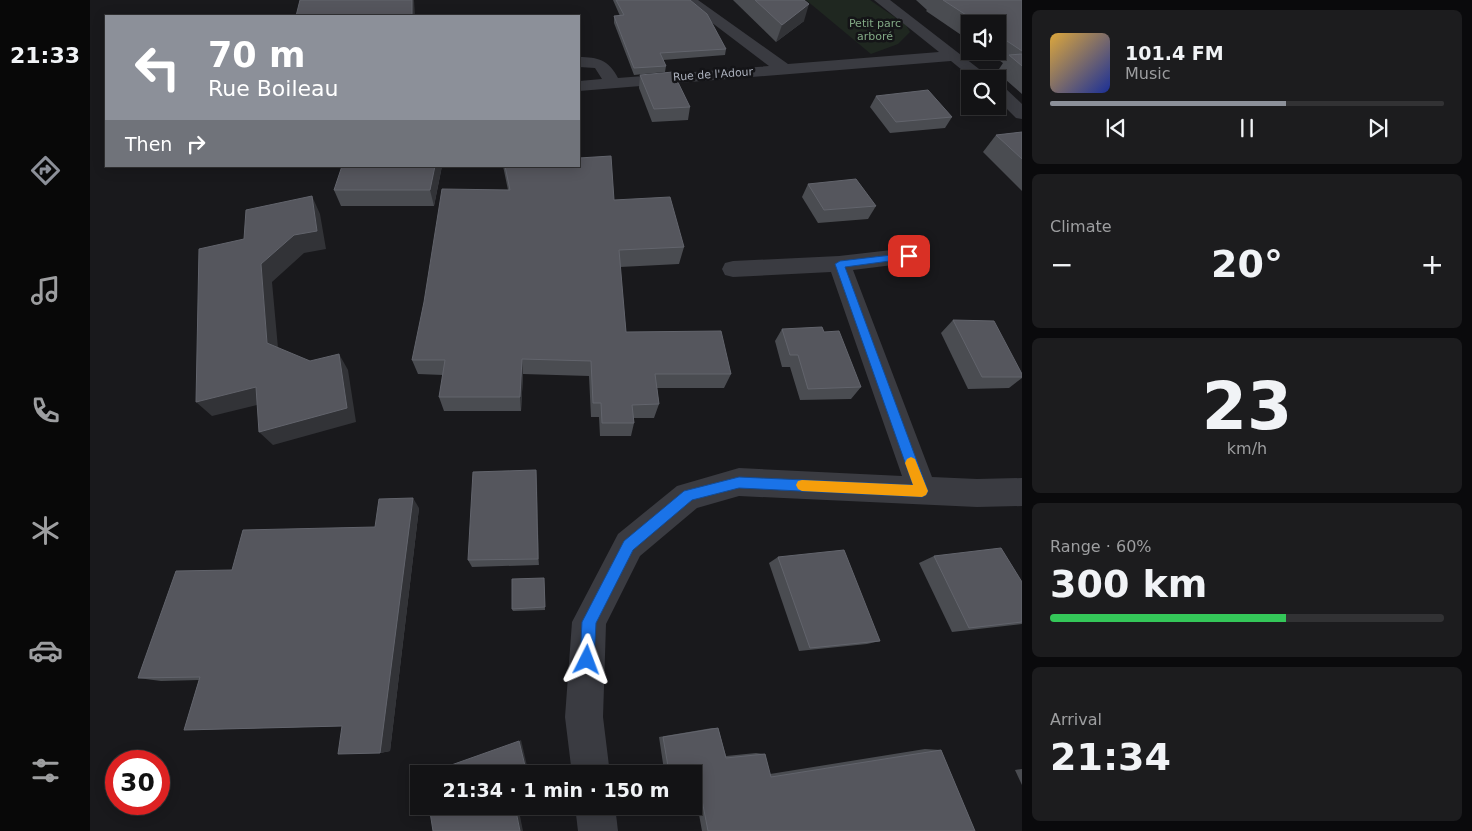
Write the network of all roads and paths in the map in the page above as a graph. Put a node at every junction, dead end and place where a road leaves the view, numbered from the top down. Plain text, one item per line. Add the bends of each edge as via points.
1 (689, 0) edge
2 (881, 0) edge
3 (955, 56) junction
4 (580, 62) edge
5 (784, 69) junction
6 (973, 70) edge
7 (612, 83) junction
8 (580, 86) edge
9 (1006, 99) edge
10 (1022, 114) edge
11 (909, 256) dead end
12 (840, 264) junction
13 (733, 269) dead end
14 (922, 491) junction
15 (1022, 492) edge
16 (590, 765) edge
17 (596, 815) edge
18 (598, 831) edge

1 - 5 street, Rue de l'Adour
2 - 3 street
3 - 5 street, Rue de l'Adour
3 - 6 street
4 - 7 street via 600,63
5 - 7 street, Rue de l'Adour
7 - 8 street, Rue de l'Adour
9 - 10 street
11 - 12 street
12 - 13 street
12 - 14 street
14 - 15 street
14 - 16 street via 739,482 688,496 629,545 589,622 584,717
17 - 18 street

